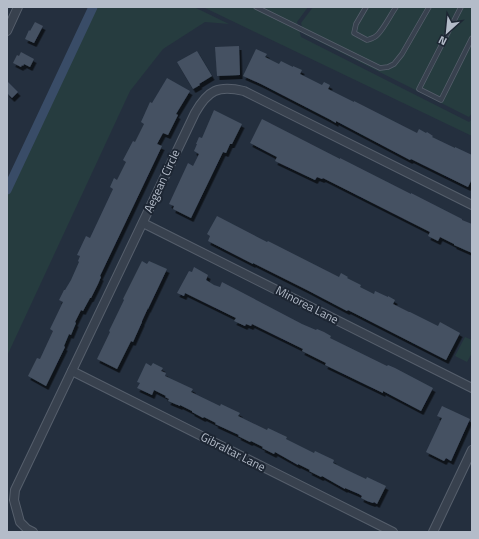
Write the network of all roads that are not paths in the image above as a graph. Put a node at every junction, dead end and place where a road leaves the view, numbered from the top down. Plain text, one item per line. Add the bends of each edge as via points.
1 (18, 7) edge
2 (256, 7) edge
3 (366, 7) edge
4 (396, 7) edge
5 (429, 7) edge
6 (461, 7) edge
7 (7, 31) edge
8 (472, 38) edge
9 (472, 205) edge
10 (143, 223) junction
11 (72, 371) junction
12 (472, 388) edge
13 (472, 450) edge
14 (470, 460) edge
15 (33, 532) edge
16 (393, 532) edge
17 (433, 532) edge

1 - 7 street
2 - 5 lane via 380,68 394,64
3 - 4 lane via 354,33 367,40 376,37 382,31
6 - 8 lane via 419,89 441,100
9 - 10 street, Aegean Circle via 244,91 220,88 201,102
10 - 11 street, Aegean Circle
10 - 12 street, Minorea Lane
11 - 15 street, Aegean Circle via 16,490 14,500 20,522
11 - 16 street, Gibraltar Lane
13 - 14 street
14 - 17 street

